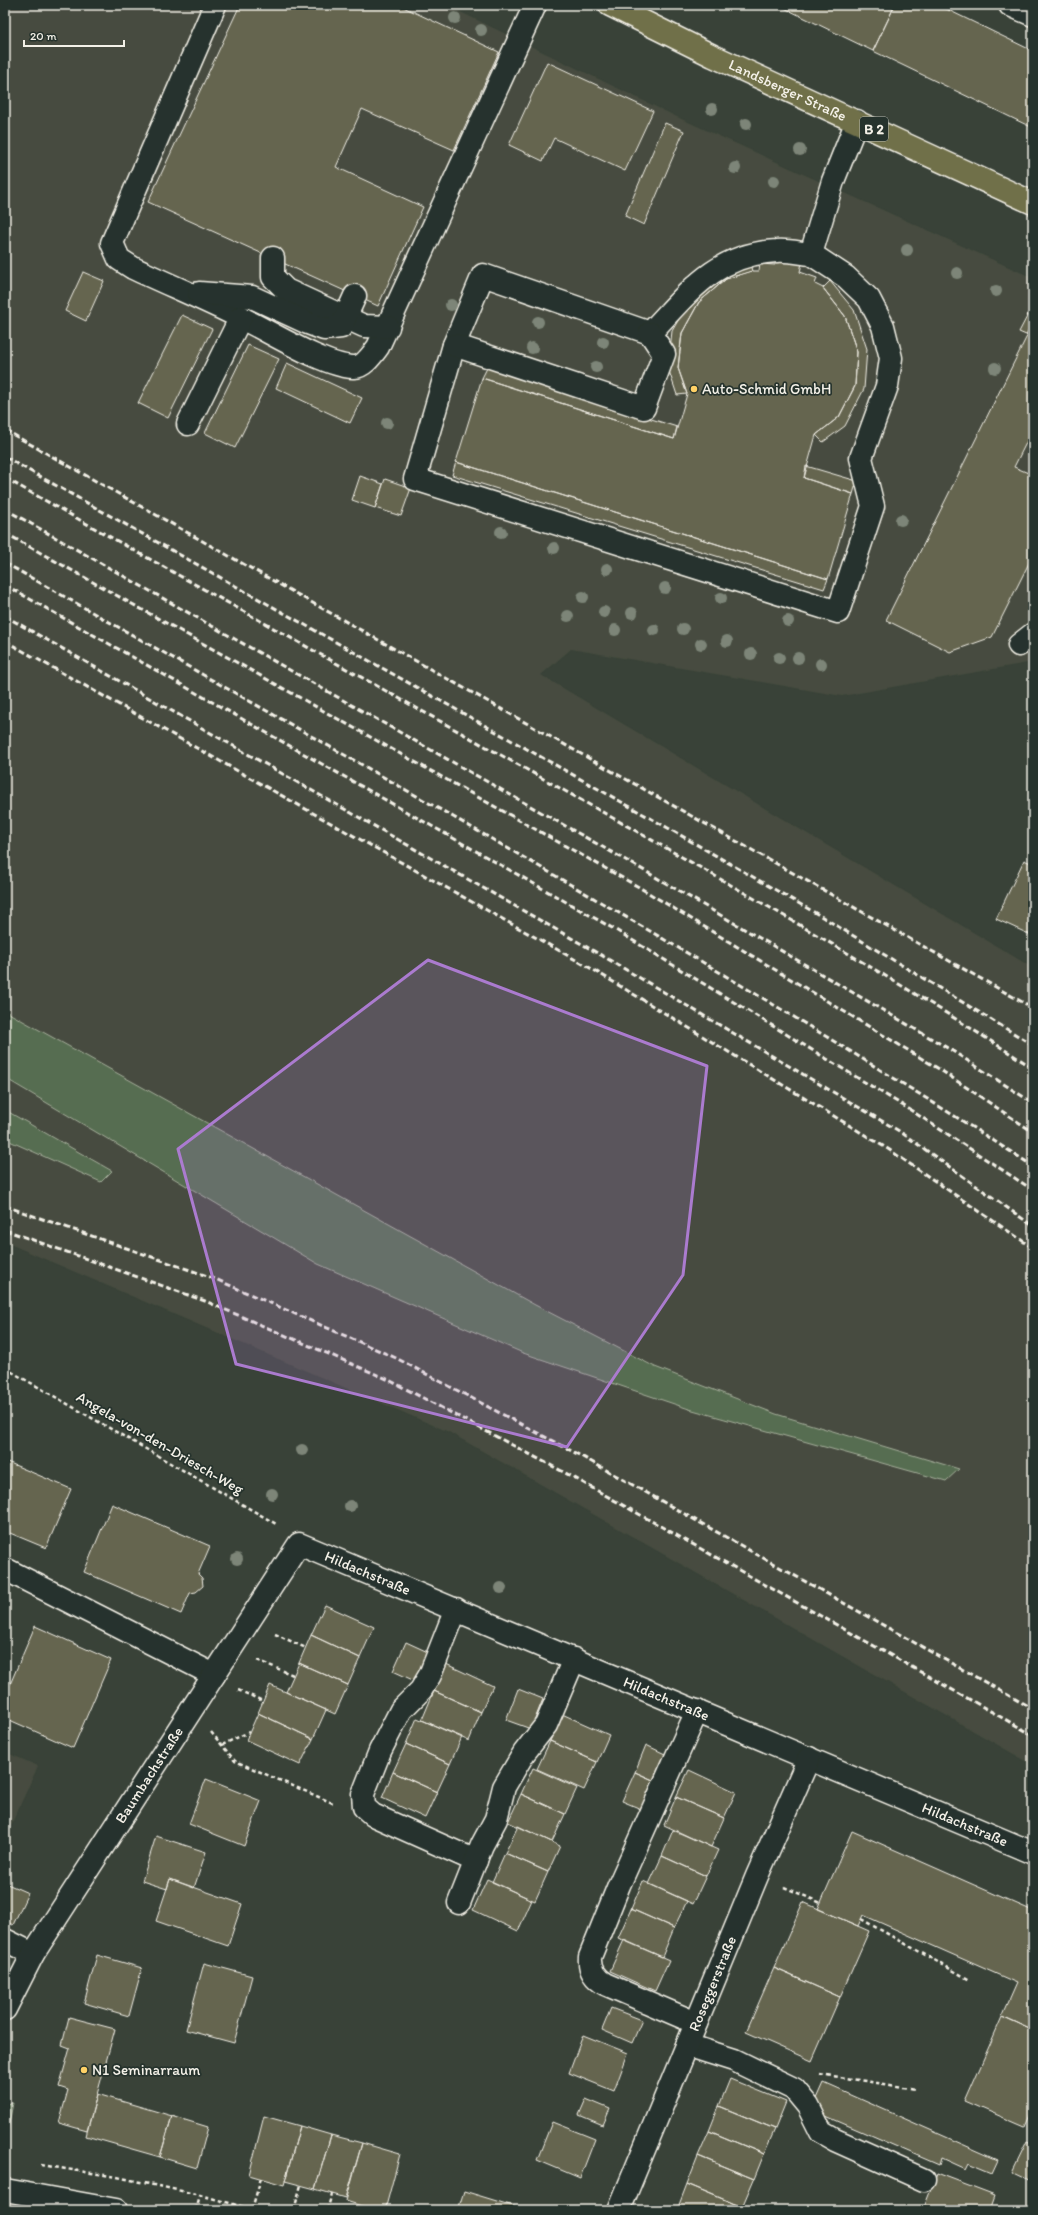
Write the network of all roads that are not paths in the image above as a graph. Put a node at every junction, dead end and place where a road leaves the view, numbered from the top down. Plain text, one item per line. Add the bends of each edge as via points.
1 (215, 5) edge
2 (535, 5) edge
3 (610, 5) edge
4 (1010, 5) edge
5 (1033, 15) edge
6 (857, 121) junction
7 (1033, 203) edge
8 (811, 254) junction
9 (273, 258) dead end
10 (186, 292) junction
11 (355, 296) dead end
12 (241, 318) junction
13 (388, 328) junction
14 (650, 333) junction
15 (454, 346) junction
16 (188, 424) dead end
17 (299, 1544) joint
18 (5, 1569) edge
19 (456, 1609) junction
20 (574, 1659) junction
21 (214, 1675) junction
22 (697, 1711) junction
23 (809, 1758) junction
24 (1033, 1853) edge
25 (476, 1861) junction
26 (459, 1903) dead end
27 (5, 1940) edge
28 (33, 1954) junction
29 (5, 2009) edge
30 (696, 2023) junction
31 (687, 2045) junction
32 (924, 2180) dead end
33 (5, 2190) edge
34 (116, 2210) edge
35 (619, 2210) edge

1 - 10 street via 112,243 119,259
2 - 13 street
3 - 6 main road, Landsberger Straße / B 2 via 713,56
4 - 5 street
6 - 7 main road, Landsberger Straße / B 2
6 - 8 street via 833,181
8 - 14 street via 778,251 747,255 719,266 694,286
8 - 15 street via 846,277 869,299 883,326 891,358 888,386 861,458 874,506 838,612 415,479
9 - 13 street via 273,277 286,290 364,326
10 - 11 street via 252,296 324,328 341,327
10 - 12 street
12 - 13 street via 322,358 355,368 369,359
12 - 16 street
14 - 15 street via 483,275
14 - 15 street via 664,354 644,408
17 - 19 street, Hildachstraße
17 - 21 street, Baumbachstraße
18 - 21 street
19 - 20 street, Hildachstraße
19 - 25 street via 430,1675 421,1690 401,1710 380,1752 363,1794 364,1807 373,1815
20 - 22 street, Hildachstraße
20 - 25 street via 546,1725 524,1753 504,1787 496,1819
21 - 28 street, Baumbachstraße
22 - 23 street, Hildachstraße
22 - 30 street via 619,1885 590,1957 589,1966 593,1974 605,1984
23 - 24 street, Hildachstraße
23 - 30 street, Roseggerstraße
25 - 26 street
27 - 28 street
28 - 29 street, Baumbachstraße
30 - 31 street, Roseggerstraße
31 - 32 street via 734,2060 794,2089 808,2106 822,2132
31 - 35 street, Roseggerstraße
33 - 34 street

